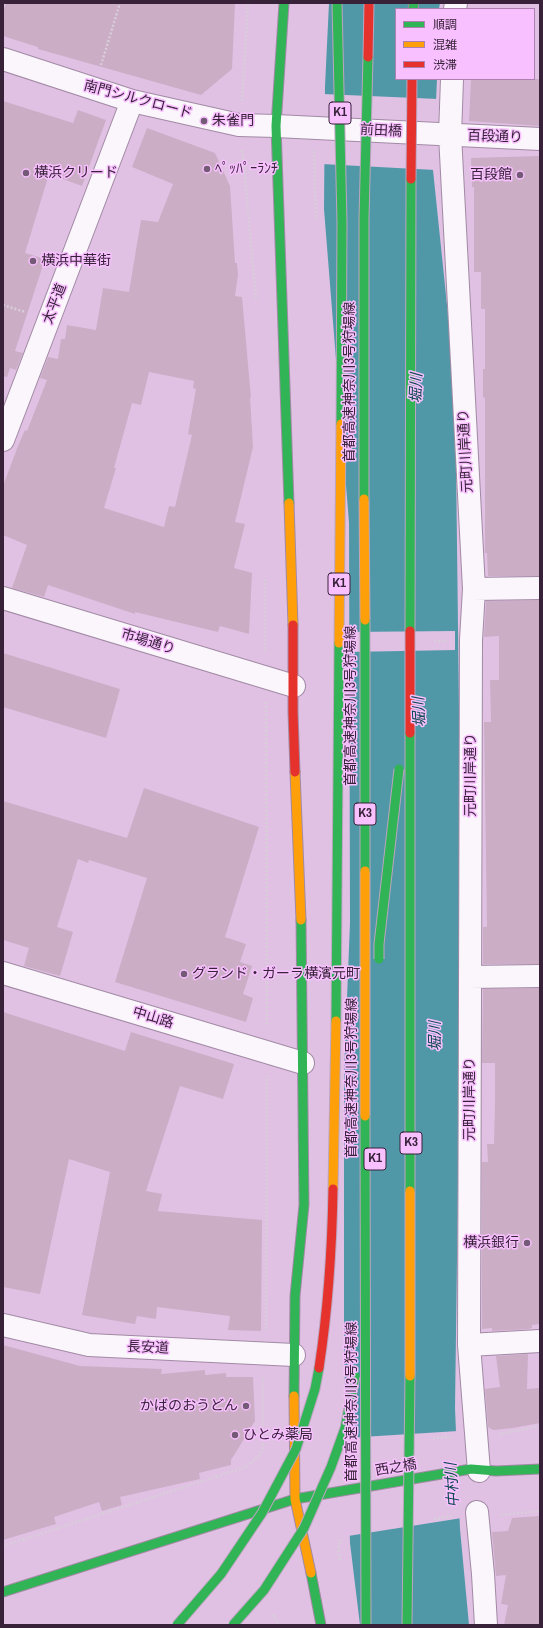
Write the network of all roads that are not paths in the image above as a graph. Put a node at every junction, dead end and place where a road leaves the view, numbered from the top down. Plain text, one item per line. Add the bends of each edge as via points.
1 (284, 3) edge
2 (337, 3) edge
3 (369, 3) edge
4 (3, 59) edge
5 (412, 80) edge
6 (452, 80) edge
7 (132, 101) junction
8 (276, 126) junction
9 (322, 128) joint
10 (445, 135) junction
11 (540, 139) edge
12 (3, 440) edge
13 (540, 588) edge
14 (474, 589) junction
15 (3, 598) edge
16 (411, 660) junction
17 (294, 686) junction
18 (401, 747) dead end
19 (399, 763) dead end
20 (379, 968) dead end
21 (3, 973) edge
22 (540, 976) edge
23 (470, 977) junction
24 (303, 1063) junction
25 (375, 1212) dead end
26 (3, 1325) edge
27 (540, 1341) edge
28 (469, 1345) junction
29 (294, 1355) junction
30 (345, 1428) junction
31 (540, 1469) edge
32 (475, 1470) junction
33 (295, 1498) junction
34 (327, 1500) dead end
35 (476, 1512) road end
36 (313, 1532) dead end
37 (366, 1534) junction
38 (297, 1559) dead end
39 (3, 1592) edge
40 (177, 1625) edge
41 (233, 1625) edge
42 (321, 1625) edge
43 (359, 1625) edge
44 (366, 1625) edge
45 (407, 1625) edge
46 (486, 1625) edge

1 - 8 main road
2 - 40 main road, K1, bridge via 342,223 338,946 332,1236 324,1335 315,1389 296,1449 262,1513 225,1568
3 - 37 main road, 首都高速神奈川3号狩場線 / K3, bridge via 364,218
4 - 7 street, 南門シルクロード
5 - 16 main road, K3, bridge
6 - 10 street, 元町川岸通り
7 - 8 street, 南門シルクロード via 239,125
7 - 12 street, 太平道
8 - 9 street, 南門シルクロード
8 - 17 main road
9 - 10 street, 前田橋, bridge
10 - 11 street, 百段通り
10 - 14 street, 元町川岸通り
13 - 14 street
14 - 23 street, 元町川岸通り via 471,640
15 - 17 street, 市場通り
16 - 18 main road, bridge
16 - 45 main road, K3, bridge via 410,1423
17 - 24 main road
19 - 20 main road, bridge via 379,944
21 - 24 street, 中山路
22 - 23 street
23 - 28 street, 元町川岸通り
24 - 29 main road via 304,1205 295,1296
25 - 30 main road, bridge via 374,1244 352,1397
26 - 29 street, 長安道 via 89,1345
27 - 28 street
28 - 32 street, 元町川岸通り
29 - 33 main road
30 - 34 main road, bridge via 341,1454
30 - 41 main road, bridge via 304,1528 264,1590
31 - 32 main road, 西之橋
32 - 33 main road, 西之橋, bridge
33 - 39 main road, 西之橋
33 - 42 main road
35 - 46 street
36 - 38 main road
37 - 43 main road, bridge
37 - 44 main road, 首都高速神奈川3号狩場線 / K3, bridge

